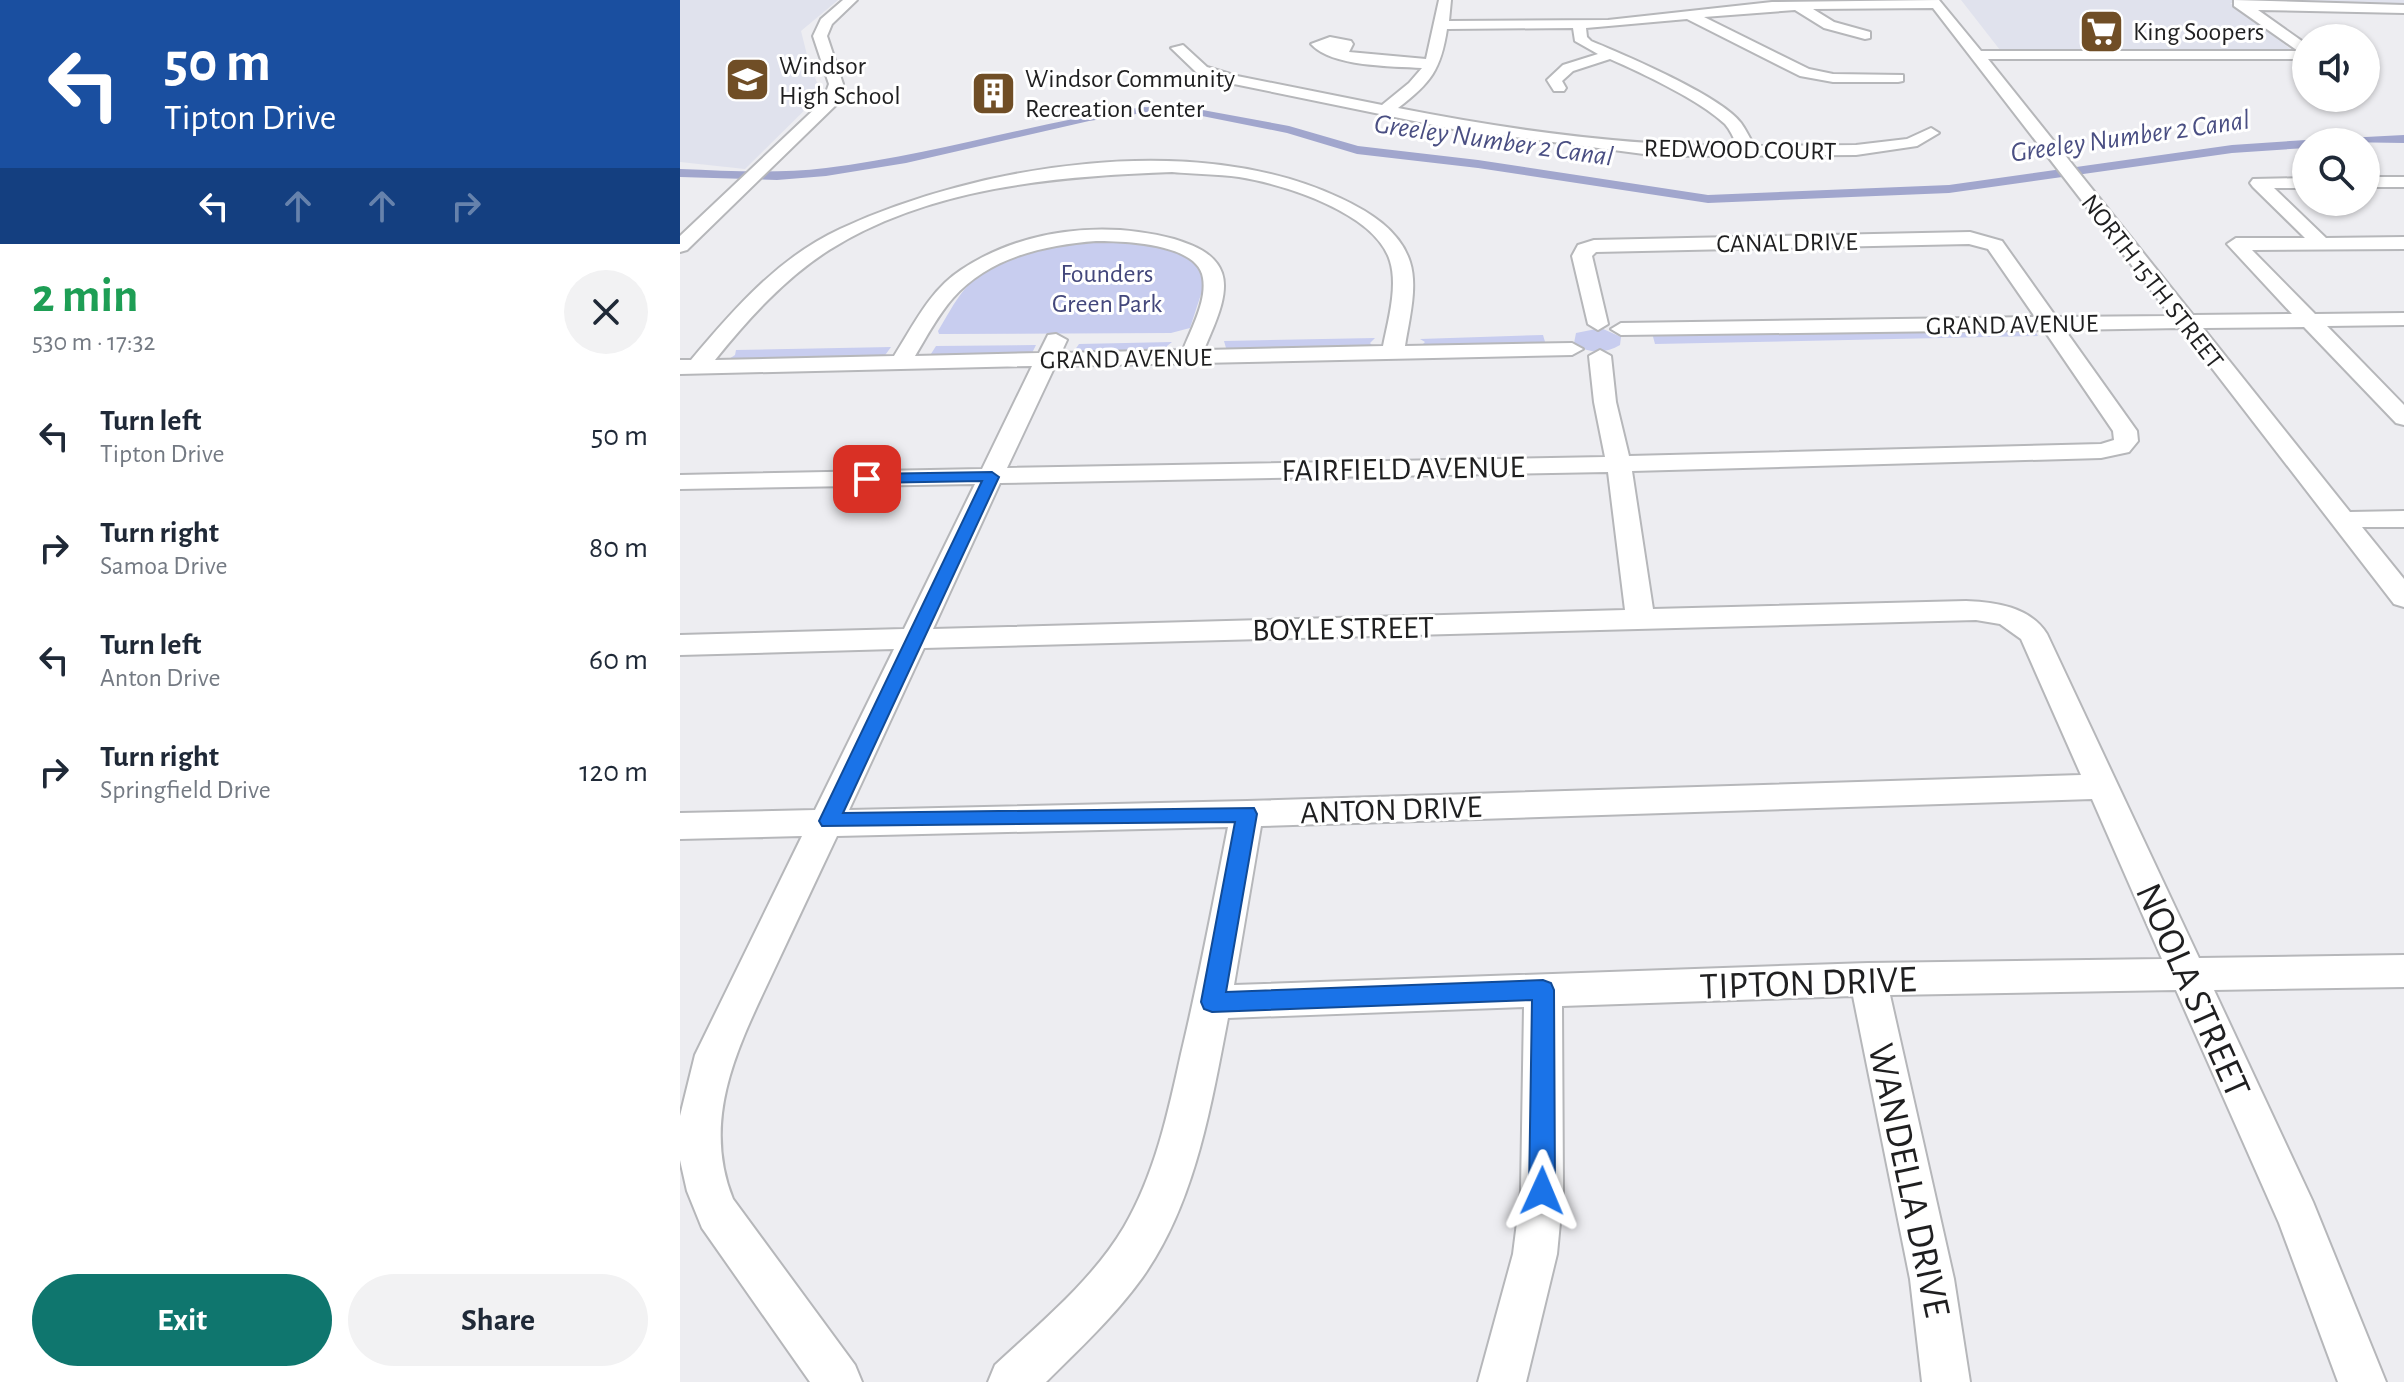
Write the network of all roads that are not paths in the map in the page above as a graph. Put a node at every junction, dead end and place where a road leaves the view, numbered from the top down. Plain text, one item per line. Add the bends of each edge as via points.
1 (851, 0) edge
2 (1445, 0) edge
3 (1935, 1) edge
4 (2239, 3) edge
5 (1797, 5) junction
6 (2404, 9) edge
7 (1691, 16) junction
8 (1442, 25) junction
9 (1579, 25) junction
10 (1865, 35) dead end
11 (2292, 42) edge
12 (1178, 48) dead end
13 (1336, 52) dead end
14 (2292, 52) edge
15 (1610, 55) junction
16 (1975, 55) junction
17 (1434, 64) junction
18 (1898, 78) dead end
19 (1559, 88) dead end
20 (1384, 111) junction
21 (1931, 133) dead end
22 (1749, 152) junction
23 (2380, 182) edge
24 (2404, 182) edge
25 (2292, 183) edge
26 (2292, 215) edge
27 (2293, 216) edge
28 (2321, 243) junction
29 (2404, 243) edge
30 (680, 246) edge
31 (2404, 319) edge
32 (2309, 320) junction
33 (2186, 322) junction
34 (1598, 324) junction
35 (2049, 324) junction
36 (2404, 339) edge
37 (1572, 340) junction
38 (2327, 340) junction
39 (914, 342) junction
40 (2201, 342) junction
41 (1394, 343) junction
42 (2063, 343) junction
43 (680, 347) edge
44 (714, 347) junction
45 (1194, 347) junction
46 (1616, 347) junction
47 (1051, 350) junction
48 (900, 363) junction
49 (689, 367) edge
50 (2404, 418) edge
51 (1619, 464) junction
52 (992, 477) junction
53 (680, 482) edge
54 (2404, 519) edge
55 (2342, 520) junction
56 (2404, 598) edge
57 (2005, 613) joint
58 (1640, 620) junction
59 (915, 638) junction
60 (680, 645) edge
61 (2101, 787) junction
62 (1247, 814) junction
63 (829, 821) junction
64 (680, 826) edge
65 (2404, 971) edge
66 (2187, 975) junction
67 (1868, 979) junction
68 (1543, 990) junction
69 (1212, 1002) junction
70 (838, 1382) edge
71 (1012, 1382) edge
72 (1502, 1382) edge
73 (1946, 1382) edge
74 (2362, 1382) edge

1 - 30 street via 826,22 820,36 836,84 833,97
2 - 8 street
3 - 5 street
3 - 16 street, NORTH 15TH STREET
4 - 6 street
4 - 11 street
5 - 7 street
5 - 10 street via 1829,25
7 - 9 street
7 - 18 street via 1805,73
8 - 9 street
8 - 17 street
9 - 15 street via 1582,40
12 - 20 street, REDWOOD COURT via 1196,66 1222,77
13 - 17 street
14 - 16 street
15 - 19 street via 1560,72 1554,80
15 - 22 street via 1720,113 1734,124
16 - 33 street, NORTH 15TH STREET
17 - 20 street via 1418,85
20 - 22 street, REDWOOD COURT via 1659,151
21 - 22 street, REDWOOD COURT via 1911,143 1865,149
23 - 24 street
25 - 26 street via 2259,183
27 - 28 street
28 - 29 street
28 - 32 street via 2236,244
31 - 32 street, GRAND AVENUE
32 - 33 street, GRAND AVENUE
32 - 38 street
33 - 35 street, GRAND AVENUE
33 - 40 street, NORTH 15TH STREET
34 - 35 street, CANAL DRIVE via 1582,256 1588,247 1970,238 1995,245
34 - 37 street
34 - 46 street
35 - 42 street
35 - 46 street, GRAND AVENUE
36 - 38 street, GRAND AVENUE
37 - 41 street, GRAND AVENUE
37 - 46 street
38 - 40 street, GRAND AVENUE
38 - 50 street
39 - 44 street, GRAND AVENUE
39 - 45 street via 947,292 981,266 1045,243 1112,236 1171,244 1208,266 1214,288
39 - 47 street, GRAND AVENUE
39 - 48 street
40 - 42 street, GRAND AVENUE
40 - 55 street, NORTH 15TH STREET
41 - 44 street via 1401,264 1382,230 1336,200 1282,181 1233,171 1145,167 994,183 844,233 787,271
41 - 45 street, GRAND AVENUE
42 - 46 street, GRAND AVENUE
42 - 51 street, FAIRFIELD AVENUE via 2125,431 2124,443 2101,451
43 - 44 street, GRAND AVENUE
44 - 49 street
45 - 47 street, GRAND AVENUE
46 - 51 street via 1605,402
47 - 48 street, GRAND AVENUE
47 - 52 street
48 - 49 street, GRAND AVENUE
51 - 52 street, FAIRFIELD AVENUE
51 - 58 street
52 - 53 street, FAIRFIELD AVENUE
52 - 59 street
54 - 55 street
55 - 56 street, NORTH 15TH STREET
57 - 58 street, BOYLE STREET
57 - 61 street, NOOLA STREET via 2033,634
58 - 59 street, BOYLE STREET
59 - 60 street, BOYLE STREET
59 - 63 street
61 - 62 street, ANTON DRIVE
61 - 66 street, NOOLA STREET
62 - 63 street, ANTON DRIVE
62 - 69 street
63 - 64 street, ANTON DRIVE
63 - 70 street via 715,1055 700,1103 697,1149 703,1182 717,1213
65 - 66 street, TIPTON DRIVE
66 - 67 street, TIPTON DRIVE
66 - 74 street, NOOLA STREET via 2298,1217
67 - 68 street, TIPTON DRIVE
67 - 73 street, WANDELLA DRIVE via 1932,1279
68 - 69 street, TIPTON DRIVE
68 - 72 street via 1542,1191 1535,1254
69 - 71 street via 1179,1154 1162,1199 1137,1246 1079,1317

